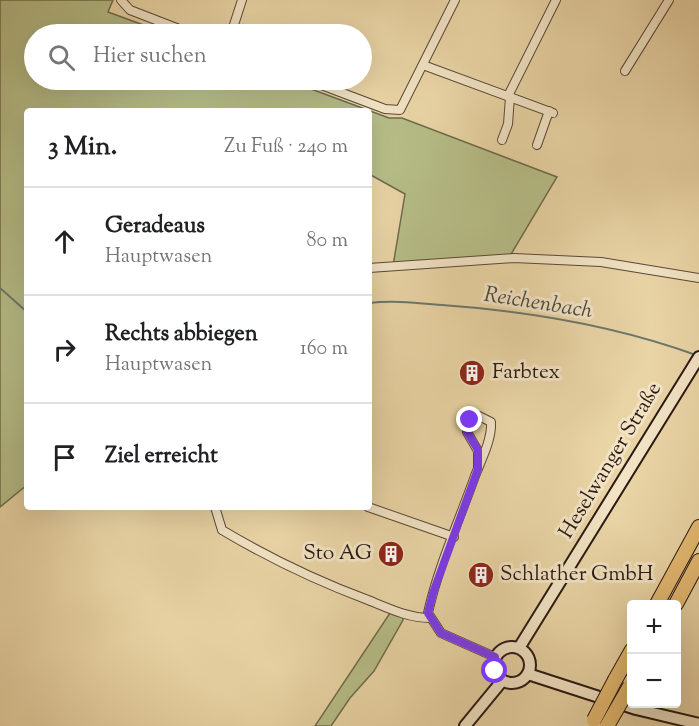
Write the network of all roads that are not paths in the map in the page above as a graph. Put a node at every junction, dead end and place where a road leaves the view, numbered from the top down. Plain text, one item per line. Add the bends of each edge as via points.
1 (121, 0) edge
2 (242, 0) edge
3 (455, 0) edge
4 (556, 0) edge
5 (669, 0) edge
6 (166, 24) edge
7 (234, 24) edge
8 (423, 65) junction
9 (625, 71) dead end
10 (335, 90) edge
11 (509, 96) junction
12 (502, 140) dead end
13 (537, 145) dead end
14 (372, 268) edge
15 (699, 278) edge
16 (699, 357) edge
17 (478, 469) junction
18 (372, 508) edge
19 (216, 510) edge
20 (699, 527) edge
21 (454, 537) junction
22 (699, 561) edge
23 (699, 575) edge
24 (659, 600) edge
25 (678, 600) edge
26 (430, 618) junction
27 (519, 648) junction
28 (630, 654) edge
29 (495, 657) junction
30 (528, 674) junction
31 (502, 681) junction
32 (627, 689) edge
33 (598, 724) edge
34 (699, 724) edge
35 (465, 726) edge

1 - 6 street via 130,10
2 - 7 street
3 - 8 street
4 - 11 street
5 - 9 street
8 - 10 street via 400,110 385,109
8 - 11 street
11 - 12 street via 508,124
11 - 13 street via 551,112
14 - 15 street via 514,258 601,262
16 - 27 street, Heselwanger Straße
17 - 17 street via 491,430 491,422 479,416 470,420 467,432 478,450
17 - 21 street
18 - 21 street
19 - 26 street via 222,530 265,555 334,587 395,610
20 - 24 highway
21 - 26 street via 433,593
22 - 25 highway
23 - 25 highway
26 - 29 street via 441,633
27 - 29 street via 507,647
27 - 30 street via 529,659
28 - 33 highway, bridge
29 - 31 street via 495,671
30 - 31 street via 516,683
30 - 34 street via 636,709
31 - 35 street
32 - 33 highway, bridge

